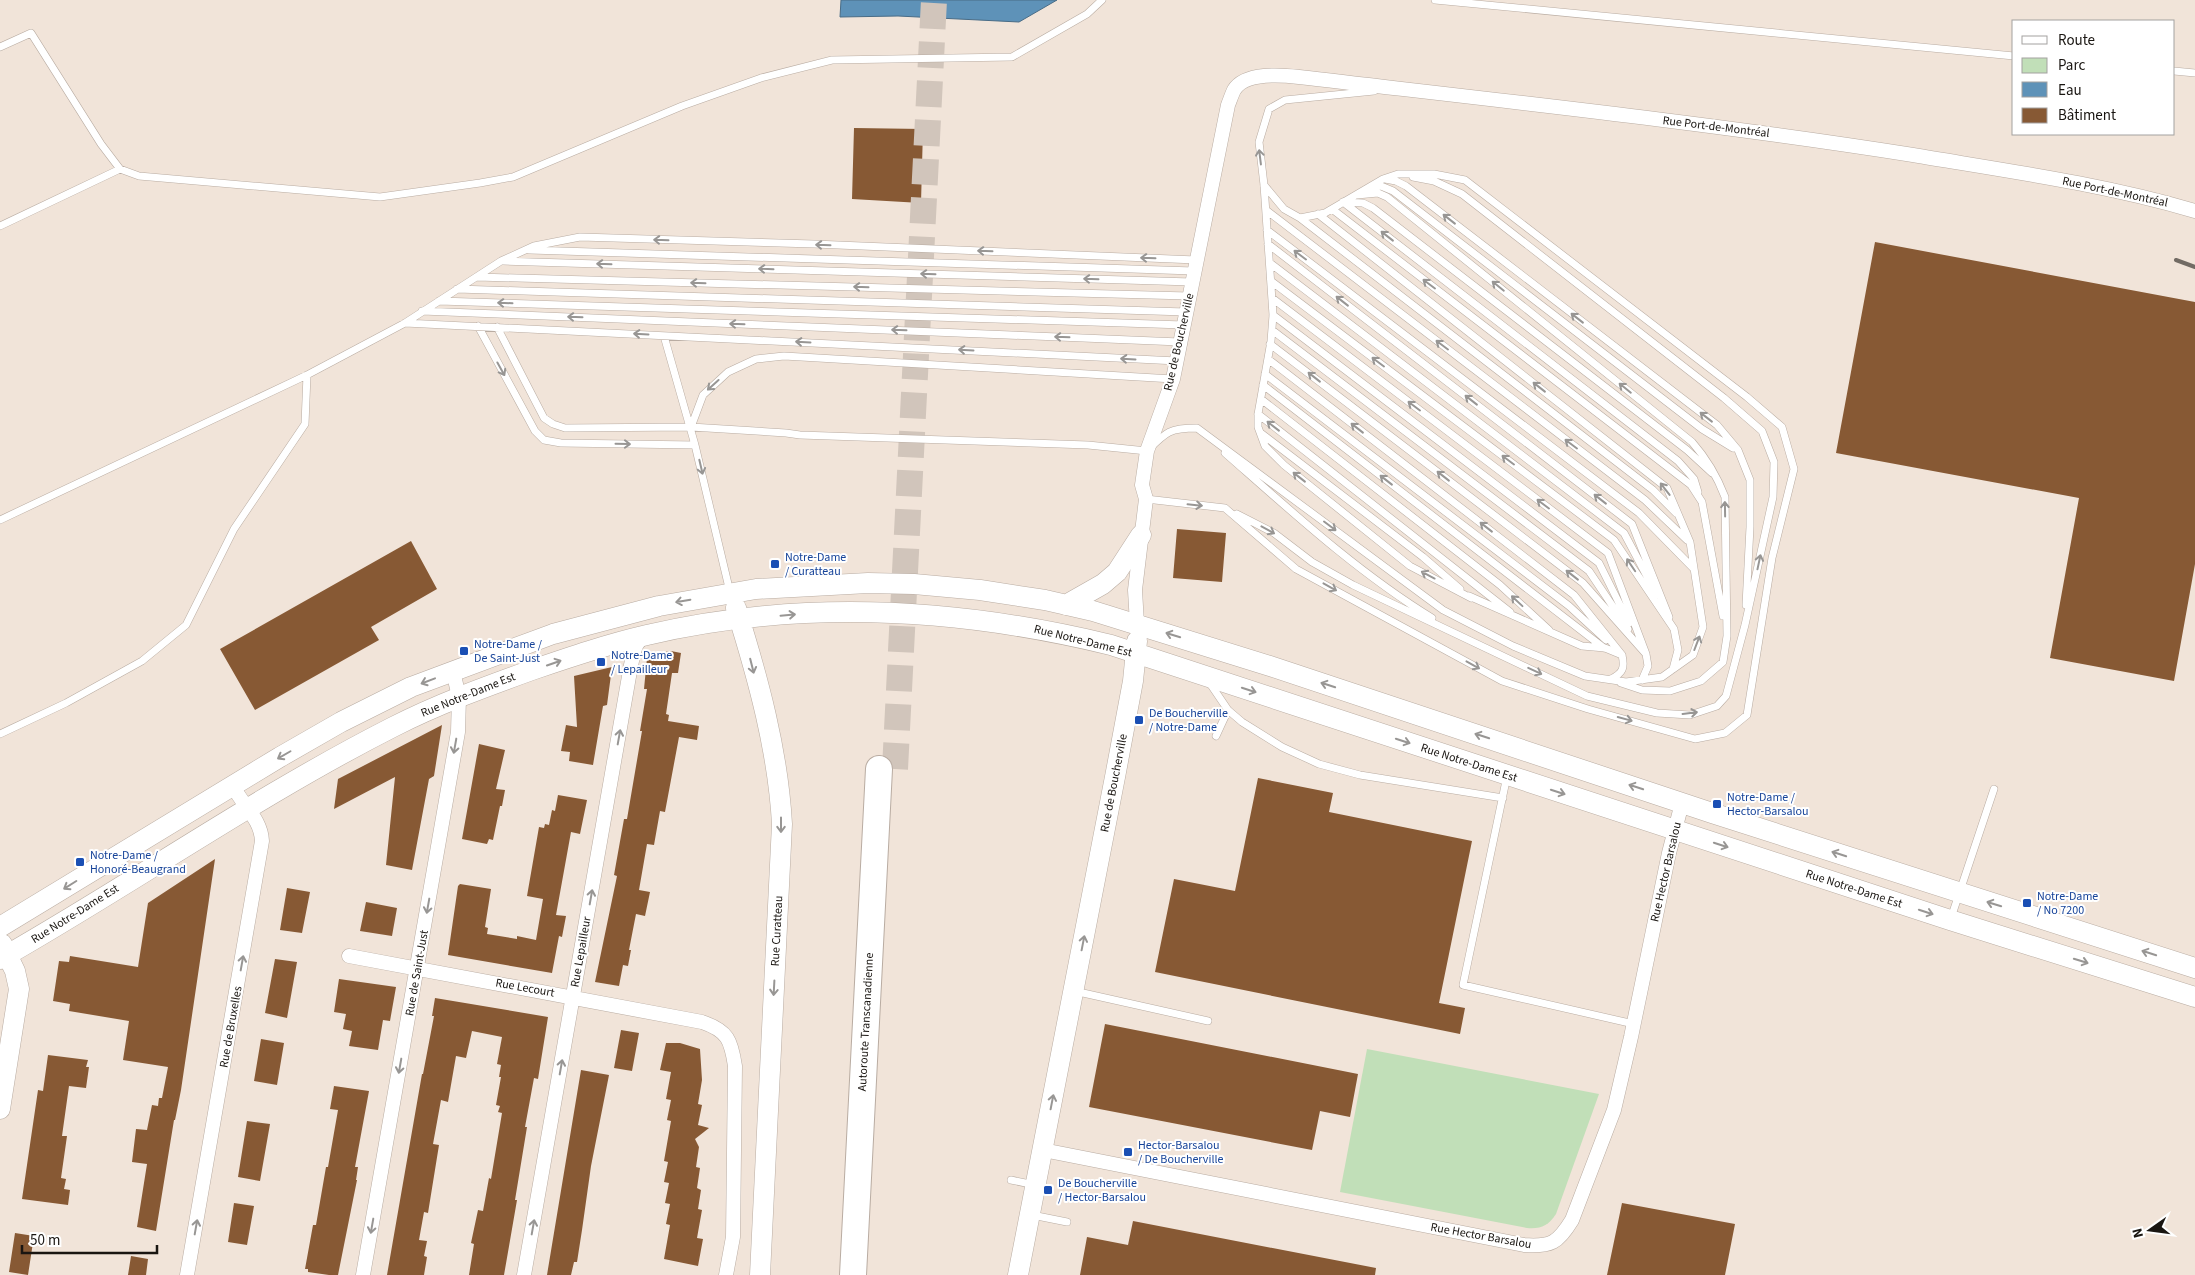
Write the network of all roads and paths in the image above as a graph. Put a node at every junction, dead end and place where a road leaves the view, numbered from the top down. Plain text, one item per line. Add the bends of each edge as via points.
1 (1102, 0) edge
2 (1435, 0) edge
3 (0, 47) edge
4 (2012, 56) edge
5 (2175, 71) edge
6 (2195, 74) edge
7 (1235, 88) joint
8 (1397, 89) junction
9 (120, 169) junction
10 (1398, 174) junction
11 (1383, 179) junction
12 (1264, 185) junction
13 (1366, 188) junction
14 (1352, 196) junction
15 (1343, 202) junction
16 (1332, 209) junction
17 (1266, 210) junction
18 (2195, 211) edge
19 (1318, 214) junction
20 (1300, 218) junction
21 (0, 226) edge
22 (1267, 230) junction
23 (1268, 244) junction
24 (526, 250) junction
25 (501, 261) junction
26 (1270, 263) junction
27 (477, 276) junction
28 (1193, 278) junction
29 (1271, 281) junction
30 (456, 290) junction
31 (1272, 298) junction
32 (438, 301) junction
33 (422, 311) junction
34 (1273, 315) junction
35 (1185, 319) junction
36 (405, 323) junction
37 (478, 326) junction
38 (497, 327) junction
39 (1272, 330) junction
40 (664, 336) junction
41 (1180, 342) junction
42 (1270, 344) junction
43 (1268, 359) junction
44 (1177, 361) junction
45 (1265, 374) junction
46 (307, 375) junction
47 (1173, 379) junction
48 (1263, 385) junction
49 (1261, 399) junction
50 (1258, 414) junction
51 (691, 427) junction
52 (1197, 428) junction
53 (1261, 434) junction
54 (695, 445) junction
55 (1738, 450) junction
56 (1147, 451) junction
57 (1718, 478) junction
58 (1146, 499) junction
59 (1702, 502) junction
60 (1225, 508) junction
61 (1678, 515) junction
62 (0, 520) edge
63 (1141, 535) junction
64 (1690, 542) junction
65 (1694, 568) junction
66 (731, 592) junction
67 (1471, 598) junction
68 (1066, 605) junction
69 (1518, 618) junction
70 (739, 619) junction
71 (1138, 624) junction
72 (1745, 625) junction
73 (1674, 629) junction
74 (1553, 634) junction
75 (647, 635) junction
76 (1460, 636) junction
77 (1727, 636) junction
78 (1605, 648) junction
79 (1136, 653) junction
80 (1646, 654) junction
81 (1622, 656) junction
82 (1672, 669) junction
83 (452, 671) junction
84 (1205, 676) junction
85 (1611, 680) junction
86 (1642, 680) junction
87 (459, 697) junction
88 (1228, 710) junction
89 (0, 734) edge
90 (1216, 736) dead end
91 (1508, 775) junction
92 (233, 786) junction
93 (1994, 789) dead end
94 (1503, 798) junction
95 (1682, 803) junction
96 (246, 809) junction
97 (1675, 830) junction
98 (1960, 893) junction
99 (1950, 920) junction
100 (0, 927) edge
101 (3, 951) edge
102 (349, 956) dead end
103 (2195, 968) edge
104 (418, 969) junction
105 (1073, 991) junction
106 (574, 997) junction
107 (2195, 997) edge
108 (1208, 1021) dead end
109 (1634, 1024) junction
110 (0, 1109) edge
111 (1043, 1150) junction
112 (1011, 1180) dead end
113 (1035, 1186) junction
114 (1030, 1215) junction
115 (1067, 1222) dead end
116 (187, 1275) edge
117 (364, 1275) edge
118 (524, 1275) edge
119 (726, 1275) edge
120 (760, 1275) edge
121 (853, 1275) edge
122 (869, 1275) edge
123 (1018, 1275) edge

1 - 9 lane via 1087,14 1012,57 832,60 752,81 682,106 513,177 480,183 380,197 139,176
2 - 4 lane
3 - 9 lane via 31,33
5 - 6 lane
7 - 8 street, Rue Port-de-Montréal via 1244,81 1270,74
7 - 28 street, Rue de Boucherville via 1228,105
12 -> 8 lane via 1258,142 1269,109 1285,100
8 - 18 street, Rue Port-de-Montréal via 1812,139 2045,176
9 - 21 lane
10 - 11 lane
60 -> 10 lane via 1296,569 1502,681 1695,739 1725,733 1747,715 1772,558 1794,469 1782,427 1465,180 1434,174
72 -> 10 lane via 1773,497 1774,462 1762,431 1462,194 1434,181
11 - 13 lane
55 -> 11 lane via 1717,426 1406,186
12 - 17 lane
12 - 20 lane via 1284,209
13 - 14 lane
13 - 55 lane via 1381,186 1393,191 1702,429
14 - 15 lane
57 -> 14 lane via 1692,442 1386,197 1378,193
15 - 16 lane
15 - 57 lane via 1363,203 1374,208 1687,450
59 -> 15 lane via 1694,479 1678,461
16 - 19 lane
59 -> 16 lane via 1690,485 1672,469
17 - 22 lane
64 -> 17 lane via 1645,500
19 - 20 lane
61 -> 19 lane via 1667,488
20 - 61 lane via 1645,484
22 - 23 lane
65 -> 22 lane via 1639,513
23 - 26 lane
73 -> 23 lane via 1632,524
24 - 25 lane
24 - 28 lane
28 -> 24 lane via 814,244 580,237
25 - 27 lane
28 -> 25 lane
26 - 29 lane
26 - 73 lane via 1624,533
28 -> 27 lane
27 - 30 lane
28 - 35 street, Rue de Boucherville
29 - 31 lane
73 -> 29 lane via 1614,540
30 - 32 lane
30 - 35 lane
31 - 34 lane
80 -> 31 lane via 1608,553
32 - 33 lane
35 -> 32 lane
33 - 36 lane
41 -> 33 lane
34 - 39 lane
34 - 80 lane via 1599,563
35 - 41 street, Rue de Boucherville
36 - 37 lane
36 - 46 lane
37 - 38 lane
37 -> 54 lane via 535,432 544,440
40 -> 38 lane
38 - 51 lane via 544,418 553,424 565,428
39 - 42 lane
39 - 80 lane via 1589,571
44 -> 40 lane
40 - 51 lane
41 - 44 street, Rue de Boucherville
42 - 43 lane
80 -> 42 lane via 1583,584
43 - 45 lane
81 -> 43 lane via 1574,595
44 - 47 street, Rue de Boucherville
45 - 48 lane
45 - 81 lane via 1569,606
46 - 62 lane
46 - 89 lane via 305,424 234,529 186,625 142,661 66,703
47 -> 51 lane via 784,356 756,359 728,372 703,395
47 - 56 street, Rue de Boucherville
48 - 49 lane
78 -> 48 lane
49 - 50 lane
74 -> 49 lane via 1500,585
50 - 53 lane
69 -> 50 lane
51 - 54 lane
51 - 56 lane via 800,435 1088,445
52 - 56 lane via 1176,428 1164,434
52 - 76 lane via 1315,531 1407,603
52 -> 85 lane via 1443,610 1513,646 1585,676
53 - 67 lane
67 -> 53 lane via 1410,566 1284,465 1265,446
54 -> 66 lane
55 - 72 lane via 1750,480
56 - 58 street, Rue de Boucherville via 1142,485
77 -> 57 lane via 1724,496
58 -> 60 lane
58 - 63 street, Rue de Boucherville
59 - 77 lane
60 -> 76 lane via 1274,533 1312,562 1353,585
61 - 64 lane
63 - 68 main road via 1117,572
63 - 71 street, Rue de Boucherville via 1135,590
64 - 65 lane
82 -> 65 lane via 1693,655 1703,627
66 - 68 main road via 825,584 914,584
66 - 70 main road, Rue Curatteau
66 -> 83 main road via 596,621
67 - 69 lane
68 - 71 main road
69 - 74 lane
70 - 75 main road, Rue Notre-Dame Est
70 -> 79 main road, Rue Notre-Dame Est via 850,612 929,614 1048,631
70 -> 120 main road, Rue Curatteau via 772,745 782,824
71 - 79 main road, Rue de Boucherville
95 -> 71 main road
76 -> 72 lane via 1587,696 1657,713 1690,715 1717,706 1726,696
73 - 82 lane via 1678,650
74 - 78 lane via 1582,646
87 -> 75 main road, Rue Notre-Dame Est via 555,662
106 -> 75 street, Rue Lepailleur via 631,665 638,640
77 - 85 lane via 1723,662 1701,681 1661,691 1642,690
78 - 81 lane
79 - 84 main road, Rue Notre-Dame Est
105 -> 79 main road, Rue de Boucherville
80 - 86 lane via 1648,666
81 - 85 lane via 1624,666 1621,674
82 - 86 lane via 1662,677
83 - 87 street, Rue de Saint-Just
83 -> 92 main road via 358,713
84 - 88 lane
84 -> 91 main road, Rue Notre-Dame Est
85 - 86 lane
87 - 96 main road, Rue Notre-Dame Est via 367,740
87 -> 104 street, Rue de Saint-Just via 458,732
88 - 90 lane
88 - 94 lane via 1282,747 1319,764 1367,777
91 - 94 lane
91 -> 97 main road, Rue Notre-Dame Est
92 - 96 street, Rue de Bruxelles
92 -> 100 main road
93 - 98 lane
94 - 109 lane via 1463,985
95 - 97 street, Rue Hector Barsalou
98 -> 95 main road
96 - 101 main road, Rue Notre-Dame Est
116 -> 96 street, Rue de Bruxelles via 262,848 258,821
97 -> 99 main road, Rue Notre-Dame Est
97 - 109 street, Rue Hector Barsalou
98 - 99 lane
103 -> 98 main road
99 -> 107 main road, Rue Notre-Dame Est
101 - 110 main road via 15,971 20,989
102 - 104 street, Rue Lecourt
104 - 106 street, Rue Lecourt
104 -> 117 street, Rue de Saint-Just
105 - 108 lane
111 -> 105 main road, Rue de Boucherville
118 -> 106 street, Rue Lepailleur
106 - 119 street, Rue Lecourt via 702,1022 715,1026 731,1043 735,1066 733,1237
109 - 111 street, Rue Hector Barsalou via 1614,1110 1572,1220 1553,1243 1541,1246
111 - 113 main road, Rue de Boucherville
112 - 113 lane
113 - 114 main road, Rue de Boucherville
114 - 115 lane
114 - 123 main road, Rue de Boucherville
121 - 122 highway, Autoroute Transcanadienne via 887,769

